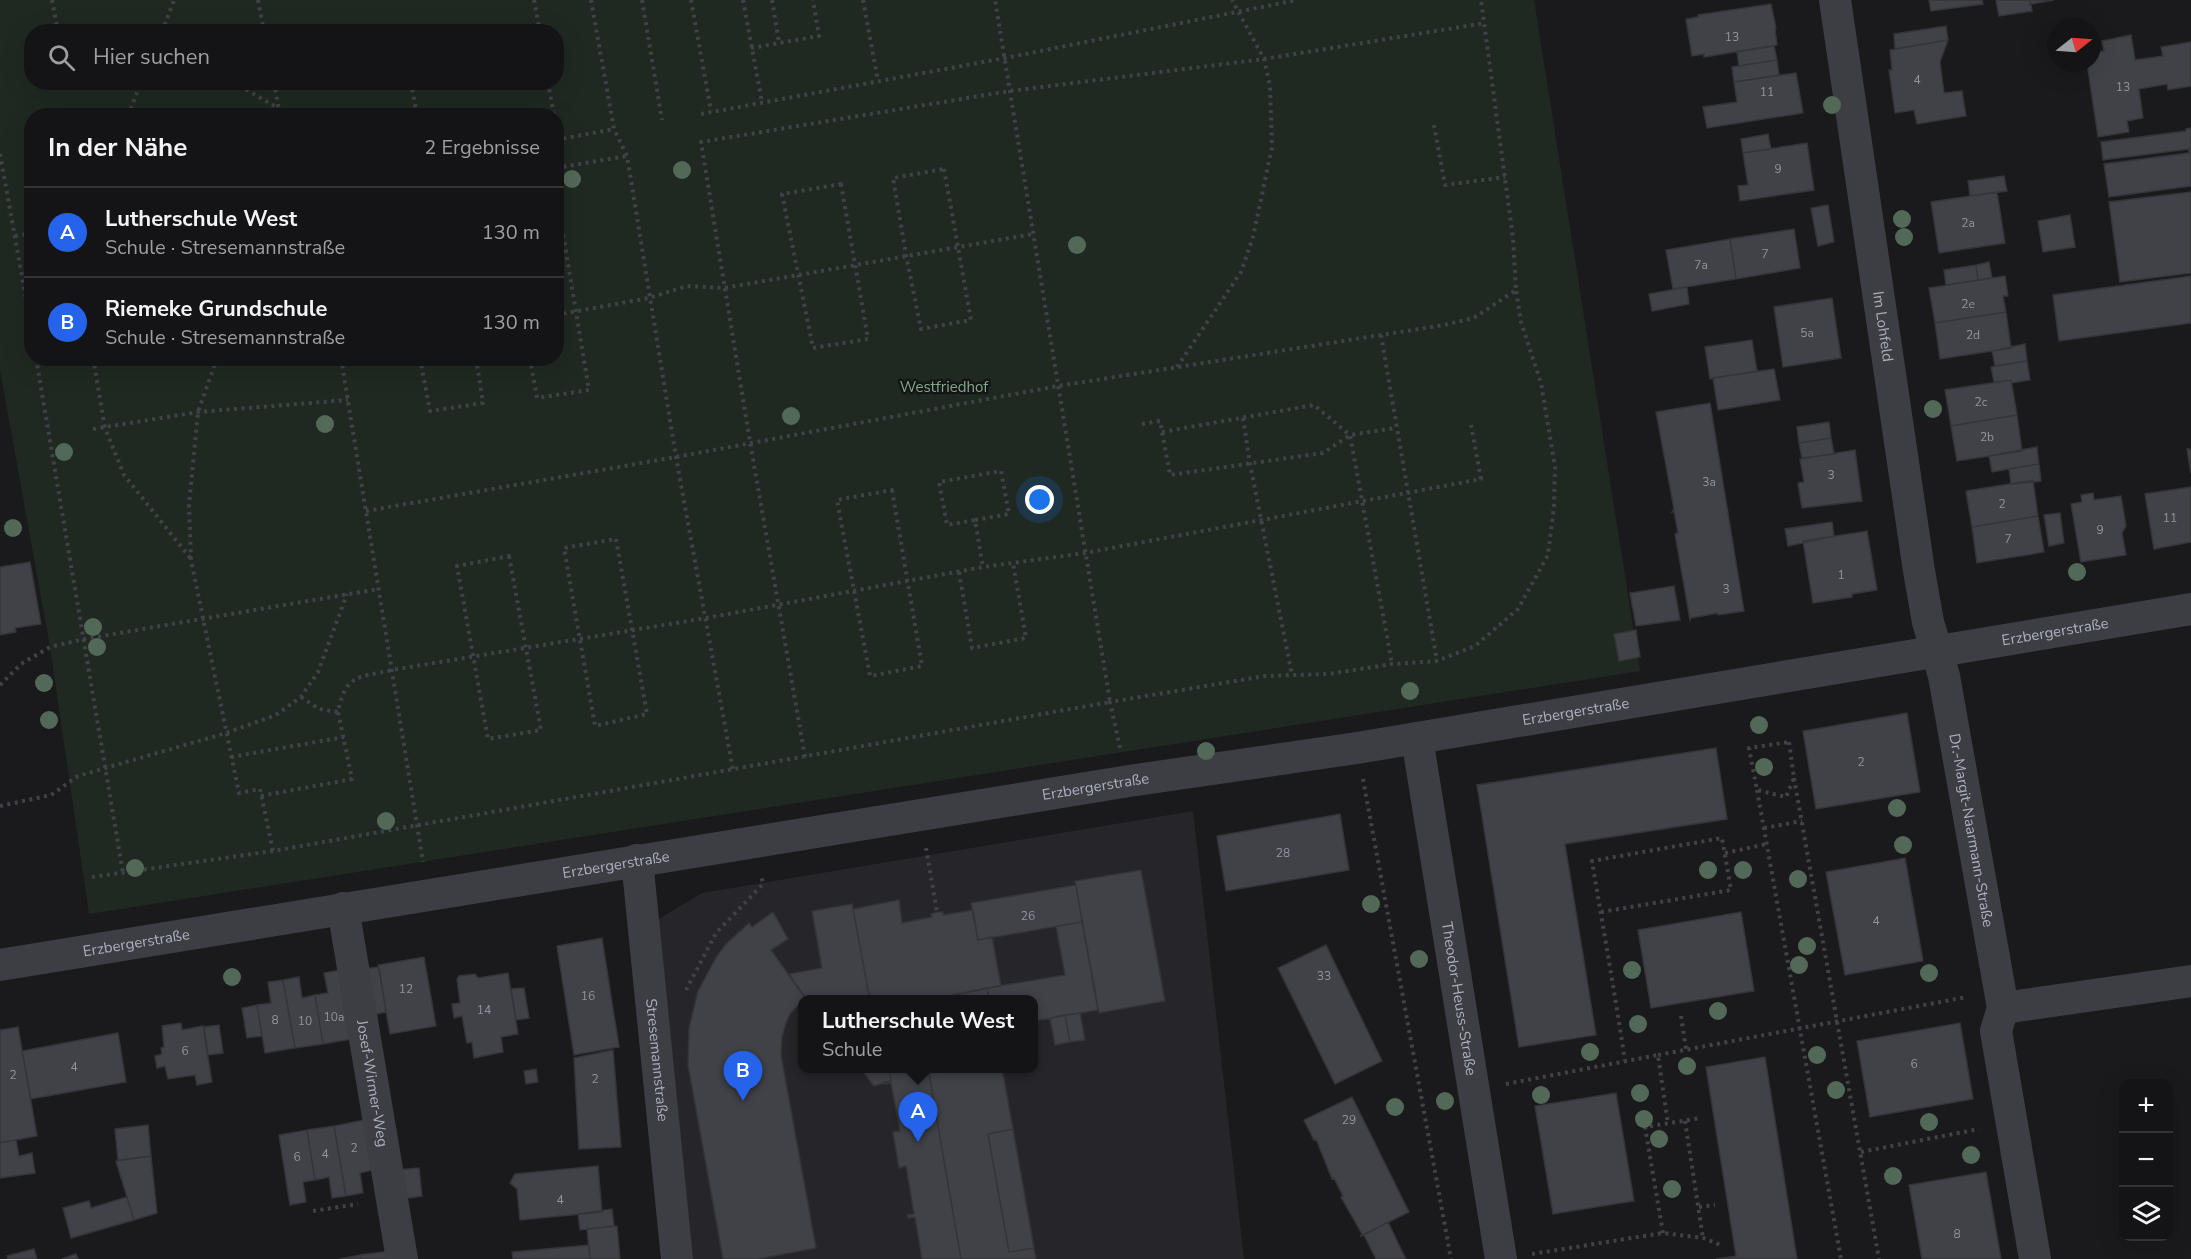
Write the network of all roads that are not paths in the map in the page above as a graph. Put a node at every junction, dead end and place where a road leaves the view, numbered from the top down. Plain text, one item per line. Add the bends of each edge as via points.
1 (1835, 0) edge
2 (2191, 609) edge
3 (1937, 651) junction
4 (1416, 738) junction
5 (637, 860) junction
6 (344, 908) junction
7 (0, 965) edge
8 (2191, 981) edge
9 (2001, 1000) junction
10 (402, 1259) edge
11 (677, 1259) edge
12 (1501, 1259) edge
13 (2035, 1259) edge

1 - 3 street, Im Lohfeld via 1919,571
2 - 3 street, Erzbergerstraße
3 - 4 street, Erzbergerstraße
3 - 9 street, Dr.-Margit-Naarmann-Straße
4 - 5 street, Erzbergerstraße
4 - 12 street, Theodor-Heuss-Straße
5 - 6 street, Erzbergerstraße
5 - 11 street, Stresemannstraße
6 - 7 street, Erzbergerstraße
6 - 10 street, Josef-Wirmer-Weg
8 - 9 street
9 - 13 street, Dr.-Margit-Naarmann-Straße via 1996,1031

